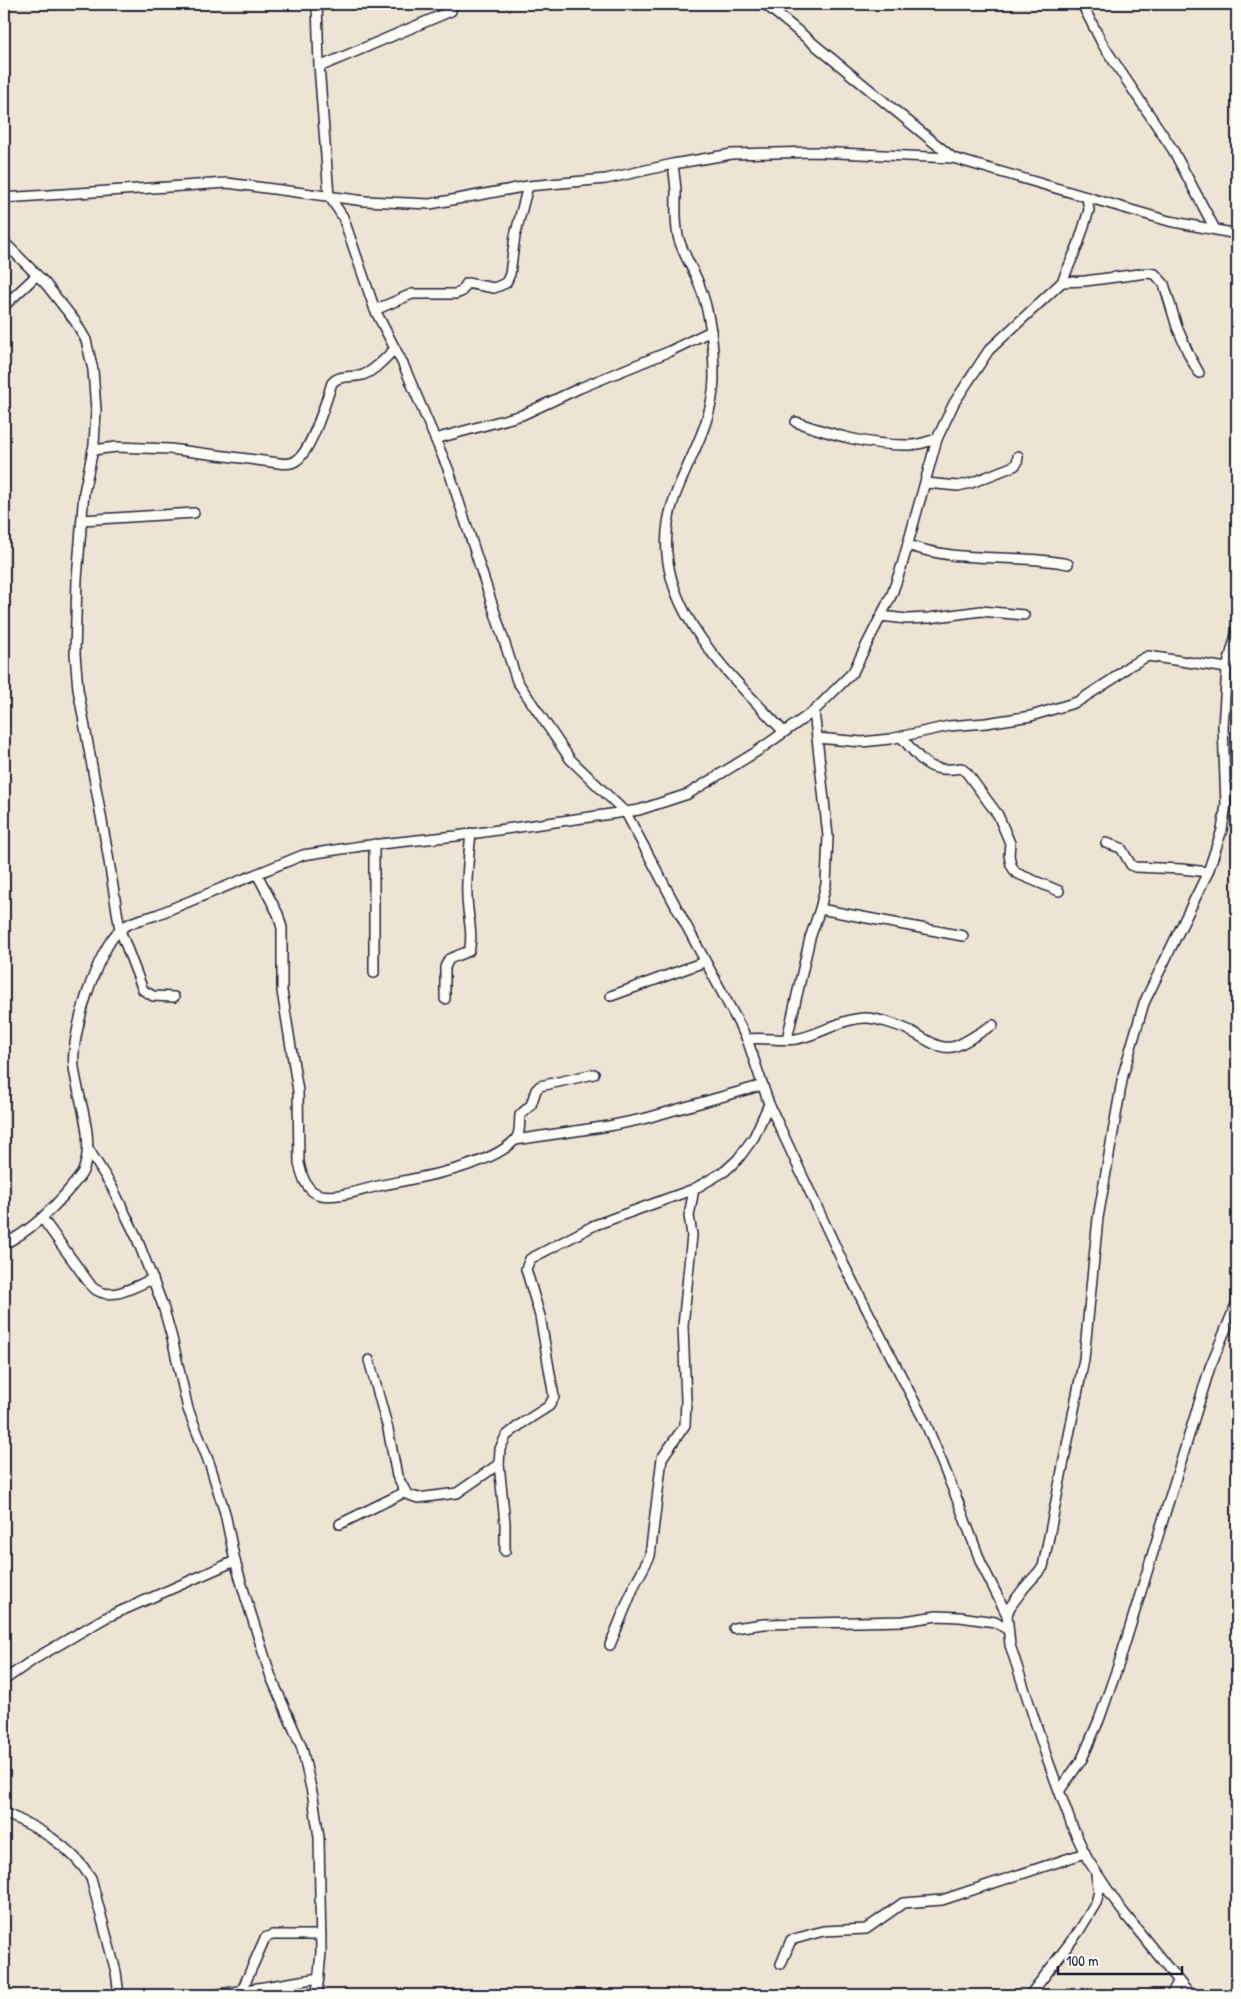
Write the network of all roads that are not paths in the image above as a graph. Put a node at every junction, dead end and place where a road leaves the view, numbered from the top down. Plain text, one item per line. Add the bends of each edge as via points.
1 (317, 4) edge
2 (765, 4) edge
3 (1082, 4) edge
4 (451, 11) dead end
5 (319, 68) junction
6 (953, 158) junction
7 (673, 164) junction
8 (528, 186) junction
9 (329, 196) junction
10 (1087, 197) junction
11 (4, 198) edge
12 (1215, 229) junction
13 (1237, 234) edge
14 (4, 242) edge
15 (36, 276) junction
16 (1062, 282) junction
17 (4, 306) edge
18 (375, 310) junction
19 (711, 331) junction
20 (394, 349) junction
21 (1199, 373) dead end
22 (796, 422) dead end
23 (937, 439) junction
24 (436, 440) junction
25 (93, 450) junction
26 (1018, 456) dead end
27 (926, 484) junction
28 (194, 513) dead end
29 (82, 520) junction
30 (908, 545) junction
31 (1068, 564) dead end
32 (1024, 615) dead end
33 (880, 616) junction
34 (1237, 632) edge
35 (1227, 668) junction
36 (814, 711) junction
37 (784, 732) junction
38 (901, 737) junction
39 (818, 738) junction
40 (626, 813) junction
41 (471, 833) junction
42 (1106, 843) dead end
43 (374, 844) junction
44 (1208, 872) junction
45 (257, 874) junction
46 (1059, 891) dead end
47 (820, 909) junction
48 (120, 930) junction
49 (963, 936) dead end
50 (704, 962) junction
51 (374, 973) dead end
52 (611, 996) dead end
53 (174, 997) dead end
54 (445, 999) dead end
55 (993, 1025) dead end
56 (746, 1039) junction
57 (787, 1039) junction
58 (594, 1074) dead end
59 (763, 1085) junction
60 (769, 1104) junction
61 (515, 1140) junction
62 (89, 1150) junction
63 (694, 1189) junction
64 (42, 1218) junction
65 (4, 1244) edge
66 (153, 1279) junction
67 (1237, 1302) edge
68 (369, 1360) dead end
69 (499, 1464) junction
70 (407, 1494) junction
71 (340, 1524) dead end
72 (505, 1551) dead end
73 (235, 1561) junction
74 (1007, 1615) junction
75 (734, 1628) dead end
76 (1008, 1630) junction
77 (610, 1645) dead end
78 (4, 1680) edge
79 (1060, 1790) junction
80 (4, 1813) edge
81 (1085, 1853) junction
82 (1093, 1867) junction
83 (321, 1935) junction
84 (781, 1964) dead end
85 (319, 1978) junction
86 (1178, 1982) junction
87 (242, 1990) junction
88 (119, 1995) edge
89 (214, 1995) edge
90 (317, 1995) edge
91 (1030, 1995) edge
92 (1172, 1995) edge
93 (1190, 1995) edge

1 - 5 street
2 - 6 street
3 - 12 street via 1103,44 1173,150
4 - 5 street
5 - 9 street
6 - 7 street via 814,152 732,154
6 - 10 street
7 - 8 street via 606,179
7 - 19 street via 678,237 700,285
8 - 9 street via 430,204
8 - 18 street via 506,283 494,288 467,283 461,292 455,294 412,294
9 - 11 street via 227,183
9 - 18 street via 344,216
10 - 12 street via 1169,221
10 - 16 street via 1089,210
12 - 13 street
14 - 15 street
15 - 17 street
15 - 25 street via 75,321 86,340 96,410
16 - 21 street via 1155,274 1164,284 1176,327
16 - 23 street via 989,350 954,403
18 - 20 street
19 - 24 street via 522,415
19 - 37 street via 714,378 708,416 668,515 671,580 685,613 720,664
20 - 24 street
20 - 25 street via 369,372 339,377 332,382 312,436 296,462 279,464 170,449 116,447
22 - 23 street via 823,432 872,442 912,445
23 - 27 street
24 - 40 street via 517,681 570,758
25 - 29 street
26 - 27 street via 1014,466 971,483 958,486
27 - 30 street
28 - 29 street
29 - 48 street via 75,609 78,689
30 - 31 street via 944,555 1043,559
30 - 33 street via 892,594
32 - 33 street via 981,611 928,618
33 - 36 street via 853,672
34 - 35 street
35 - 38 street via 1148,656 1076,702 1031,716 949,726
35 - 44 street via 1223,727 1226,806
36 - 37 street
36 - 39 street
37 - 40 street via 688,794
38 - 39 street via 862,742
38 - 46 street via 927,766 946,770 961,768 967,773 998,815 1010,843 1010,860 1016,874
39 - 47 street via 828,836 826,884
40 - 41 street
40 - 50 street
41 - 43 street
41 - 54 street via 467,897 472,940 469,951 449,960 444,967
42 - 44 street via 1122,848 1135,867
43 - 45 street via 302,855
43 - 51 street
44 - 74 street via 1144,1003 1124,1075 1098,1218 1084,1359 1043,1567 1024,1588
45 - 48 street
45 - 61 street via 282,928 282,991 298,1091 299,1163 310,1189 321,1195 339,1194 434,1174 488,1157
47 - 49 street
47 - 57 street via 810,938
48 - 53 street via 143,990 153,996
48 - 62 street via 97,966 77,1032 74,1065
50 - 52 street
50 - 56 street
55 - 57 street via 955,1046 947,1047 930,1043 910,1030 867,1018 845,1021 815,1034
56 - 57 street
56 - 59 street
58 - 61 street via 540,1086 531,1105 520,1115
59 - 60 street
59 - 61 street via 643,1119
60 - 63 street via 754,1137 738,1159 725,1171
60 - 74 street via 844,1265 926,1424 981,1563
62 - 64 street via 83,1172
62 - 66 street via 112,1187
63 - 69 street via 595,1225 530,1259 526,1269 540,1316 554,1397 549,1406 506,1436 500,1449
63 - 77 street via 689,1216 692,1235 683,1326 685,1425 662,1458 650,1556 631,1591
64 - 65 street
64 - 66 street via 100,1294 112,1295
66 - 73 street via 172,1338 188,1409 225,1513
67 - 79 street via 1210,1367 1099,1720 1082,1758
68 - 70 street via 397,1476
69 - 70 street via 457,1493 418,1498
69 - 72 street
70 - 71 street
73 - 78 street via 105,1618
73 - 83 street via 271,1678 302,1748 319,1837
74 - 76 street
75 - 76 street via 764,1624 904,1621 936,1616 995,1622
76 - 79 street via 1010,1646 1034,1720
79 - 81 street
80 - 88 street via 37,1828 84,1866 101,1908
81 - 82 street
81 - 84 street via 942,1900 903,1903 866,1929 822,1931 792,1940
82 - 86 street via 1120,1908
82 - 91 street via 1098,1879 1096,1903 1079,1931
83 - 85 street
83 - 87 street via 272,1935 265,1938
85 - 87 street
85 - 90 street
86 - 92 street
86 - 93 street
87 - 89 street

